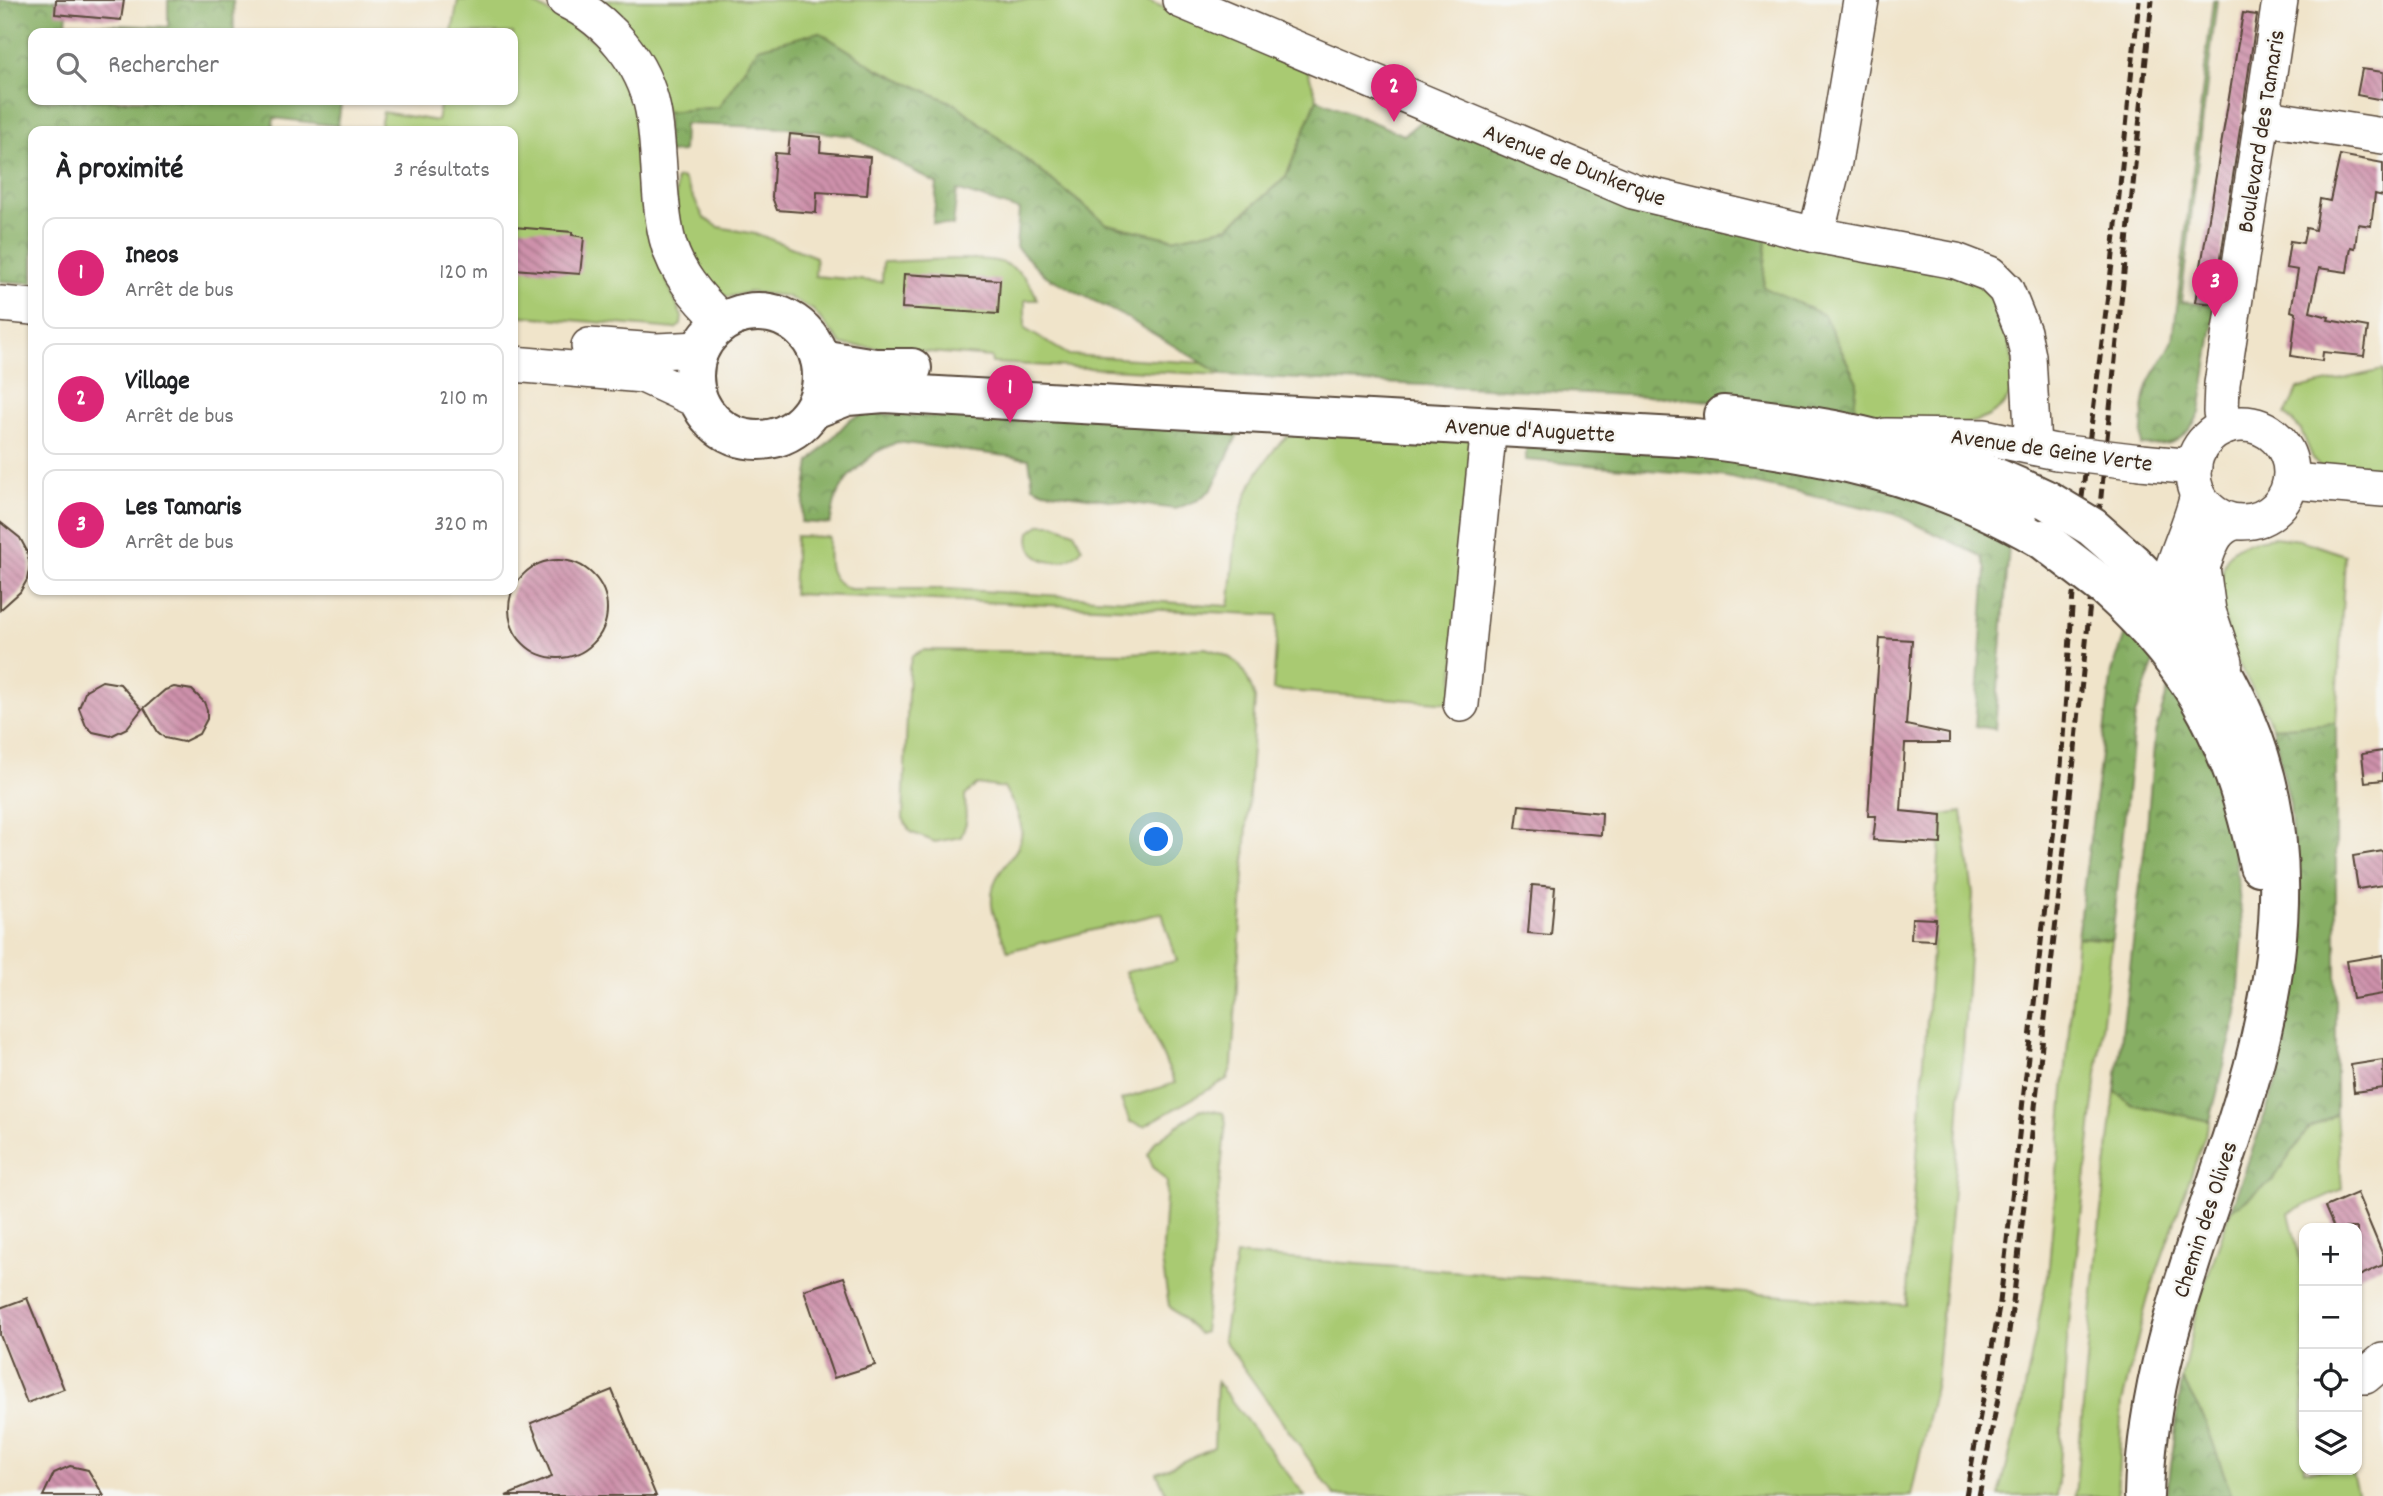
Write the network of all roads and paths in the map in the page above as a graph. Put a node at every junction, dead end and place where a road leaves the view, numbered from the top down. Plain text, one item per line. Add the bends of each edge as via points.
1 (565, 0) edge
2 (1180, 0) edge
3 (1861, 0) edge
4 (2280, 0) edge
5 (2262, 117) junction
6 (2383, 136) edge
7 (1816, 235) junction
8 (0, 304) edge
9 (28, 307) edge
10 (0, 327) edge
11 (28, 329) edge
12 (712, 336) junction
13 (518, 341) edge
14 (820, 359) junction
15 (518, 364) edge
16 (2029, 386) junction
17 (697, 400) junction
18 (814, 409) junction
19 (1489, 426) junction
20 (2225, 427) junction
21 (1868, 436) junction
22 (1984, 437) junction
23 (2045, 449) junction
24 (2196, 481) junction
25 (2292, 481) junction
26 (2383, 489) edge
27 (2234, 522) junction
28 (2202, 567) junction
29 (2133, 591) junction
30 (2181, 668) joint
31 (1461, 704) dead end
32 (2245, 714) junction
33 (2275, 944) junction
34 (2144, 1496) edge

1 - 12 street via 595,18 632,59 653,109 667,240
2 - 7 street, Avenue de Dunkerque via 1633,191
3 - 7 street via 1835,162
4 - 5 street, Boulevard des Tamaris
5 - 6 street
5 - 20 street, Boulevard des Tamaris via 2222,384
7 - 16 street, Avenue de Dunkerque via 1956,261 1990,274 2006,290 2016,310 2028,356
8 - 9 street
10 - 11 street
12 - 13 street via 656,351
12 - 14 main road via 746,313 763,312 785,317 799,327
12 - 17 main road via 694,363
14 - 18 main road via 820,397
14 - 21 main road, Avenue d'Auguette via 875,368 1702,413
15 - 17 street via 643,375
16 - 22 street via 2017,410
16 - 23 street, Avenue de Dunkerque
17 - 18 main road via 711,421 739,438 771,440 799,426
18 - 19 main road, Avenue d'Auguette via 847,396 884,393
19 - 29 main road, Avenue d'Auguette, bridge via 1695,438 1883,470 1981,505
19 - 31 street
20 - 24 street via 2204,442 2196,456
20 - 25 street via 2247,425 2277,438 2287,451
21 - 22 street, Avenue de Geine Verte
21 - 29 main road, Avenue d'Auguette, bridge via 1927,451 2047,500 2092,527
22 - 23 street, Avenue de Geine Verte
23 - 24 street, Avenue de Geine Verte, bridge via 2141,462
24 - 27 street via 2205,507
24 - 29 street via 2172,565
25 - 26 street
25 - 27 street via 2280,506 2267,516
27 - 28 street via 2218,532
28 - 29 street via 2190,588
28 - 32 street, Chemin des Olives via 2210,621
29 - 30 main road, Avenue d'Auguette
29 - 32 main road, Chemin des Olives via 2193,626
30 - 33 main road, Chemin des Olives via 2235,768
32 - 33 main road, Chemin des Olives via 2265,768 2277,824
33 - 34 main road, Chemin des Olives via 2252,1070 2159,1366

